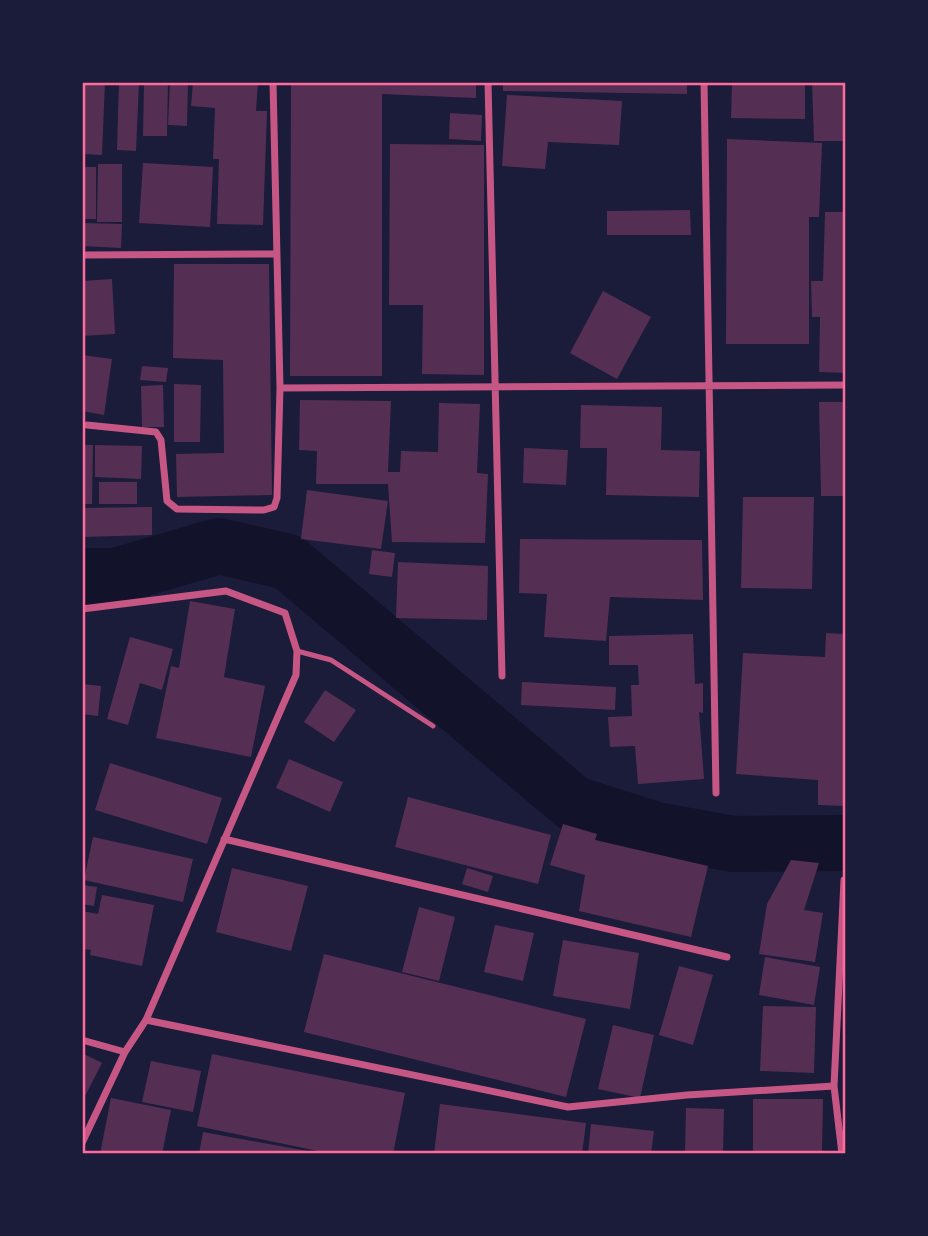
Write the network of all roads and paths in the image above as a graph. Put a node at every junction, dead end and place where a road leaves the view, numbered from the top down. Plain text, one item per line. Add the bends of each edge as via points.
1 (274, 82) edge
2 (488, 82) edge
3 (704, 82) edge
4 (277, 254) junction
5 (82, 255) edge
6 (846, 385) edge
7 (708, 387) junction
8 (280, 388) junction
9 (496, 388) junction
10 (86, 425) dead end
11 (82, 609) edge
12 (297, 651) junction
13 (502, 676) dead end
14 (433, 726) dead end
15 (716, 793) dead end
16 (224, 839) junction
17 (844, 880) dead end
18 (727, 957) dead end
19 (146, 1020) junction
20 (82, 1040) edge
21 (125, 1052) junction
22 (834, 1087) junction
23 (82, 1143) edge
24 (842, 1154) edge

1 - 4 street
2 - 9 street
3 - 7 street
4 - 5 street
4 - 8 street
6 - 7 street
7 - 9 street
7 - 15 street
8 - 9 street
8 - 10 street via 277,498 274,507 264,510 177,509 167,501 161,440 156,432
9 - 13 street
11 - 12 street via 226,591 285,613
12 - 14 lane via 331,660
12 - 16 street via 296,675
16 - 18 street
16 - 19 street
17 - 22 street
19 - 21 street
19 - 22 street via 568,1107
20 - 21 street
21 - 23 street
22 - 24 street

